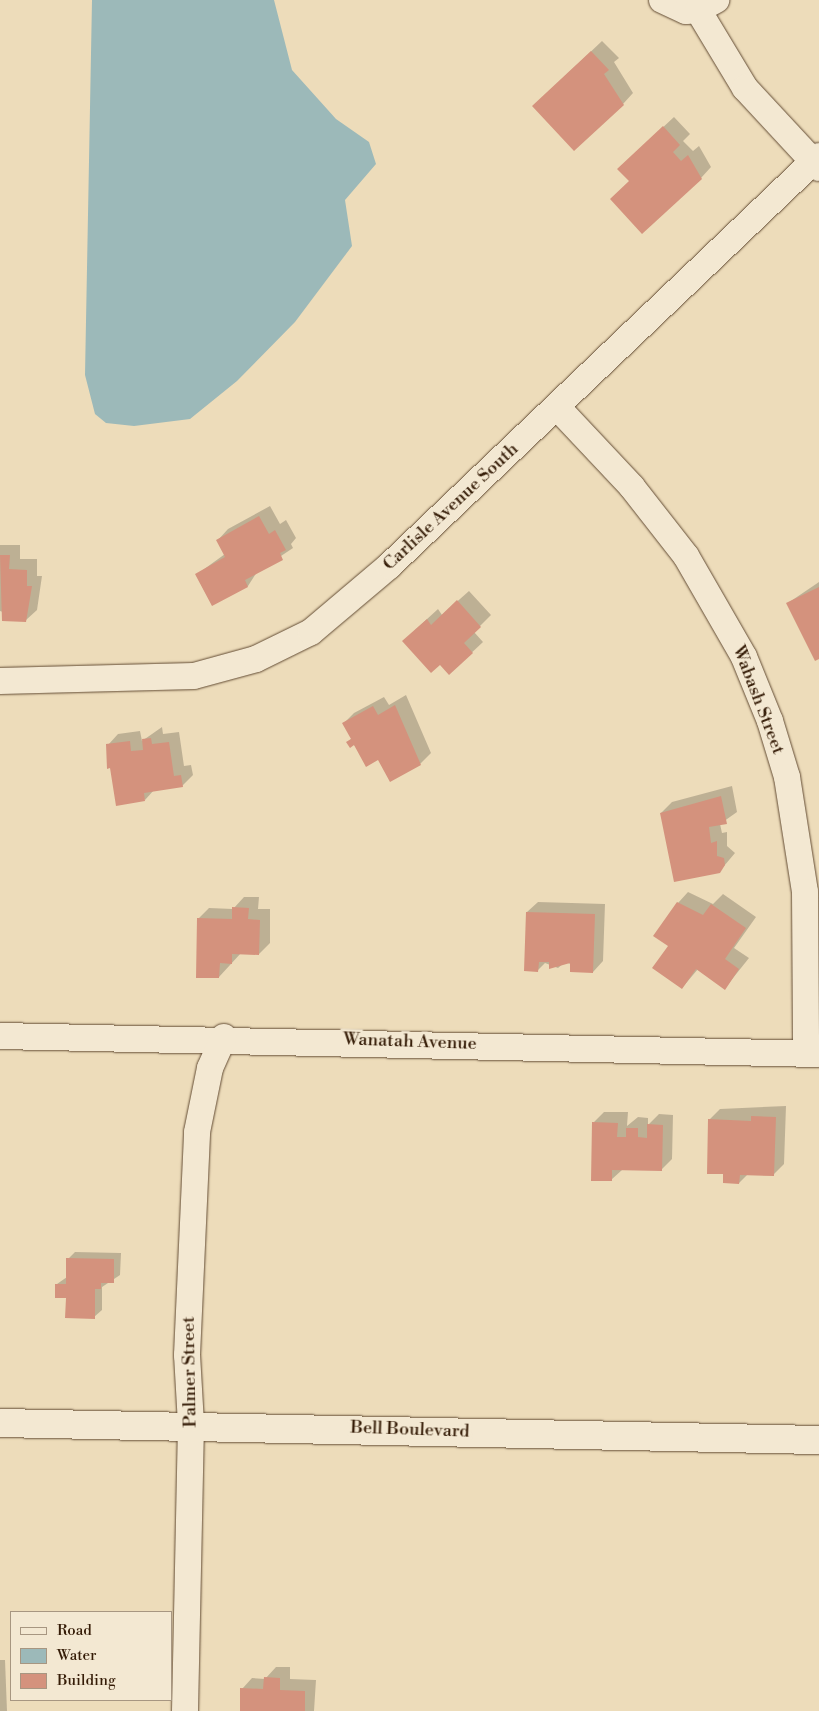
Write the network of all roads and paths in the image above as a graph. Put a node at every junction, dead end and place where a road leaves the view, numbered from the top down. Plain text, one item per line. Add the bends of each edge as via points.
1 (662, 0) edge
2 (707, 5) edge
3 (817, 162) edge
4 (557, 407) junction
5 (0, 681) edge
6 (0, 1036) edge
7 (224, 1037) junction
8 (812, 1053) edge
9 (0, 1422) edge
10 (191, 1424) junction
11 (819, 1440) edge
12 (185, 1711) edge

1 - 2 street via 673,8
2 - 3 street via 745,88
3 - 4 street, Carlisle Avenue South
4 - 5 street, Carlisle Avenue South via 337,613 284,647 194,676
4 - 8 street, Wabash Street via 632,486 686,556 744,657 770,721 787,778 806,892
6 - 7 street, Wanatah Avenue
7 - 8 street, Wanatah Avenue
7 - 10 street, Palmer Street via 210,1068 197,1132 187,1355
9 - 10 street, Bell Boulevard
10 - 11 street, Bell Boulevard
10 - 12 street, Palmer Street

